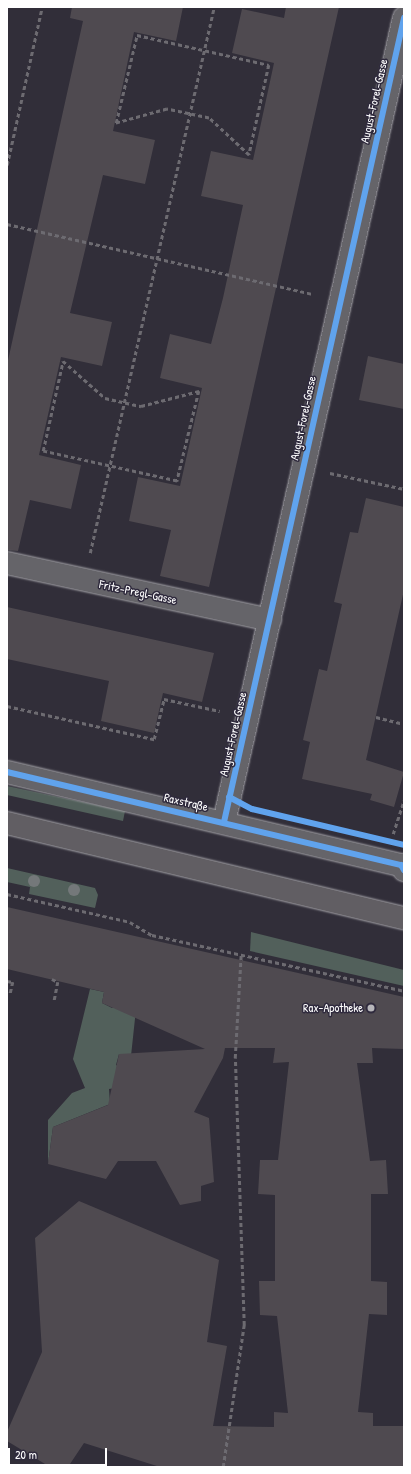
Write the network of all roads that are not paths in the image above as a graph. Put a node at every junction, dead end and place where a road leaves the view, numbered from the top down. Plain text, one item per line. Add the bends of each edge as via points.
1 (404, 18) edge
2 (7, 563) edge
3 (270, 620) junction
4 (7, 772) edge
5 (224, 822) junction
6 (7, 823) edge
7 (404, 870) edge
8 (404, 918) edge

1 - 3 street, August-Forel-Gasse
2 - 3 street, Fritz-Pregl-Gasse
3 - 5 street, August-Forel-Gasse
4 - 5 street, Raxstraße
5 - 7 street, Raxstraße via 401,865
6 - 8 main road

